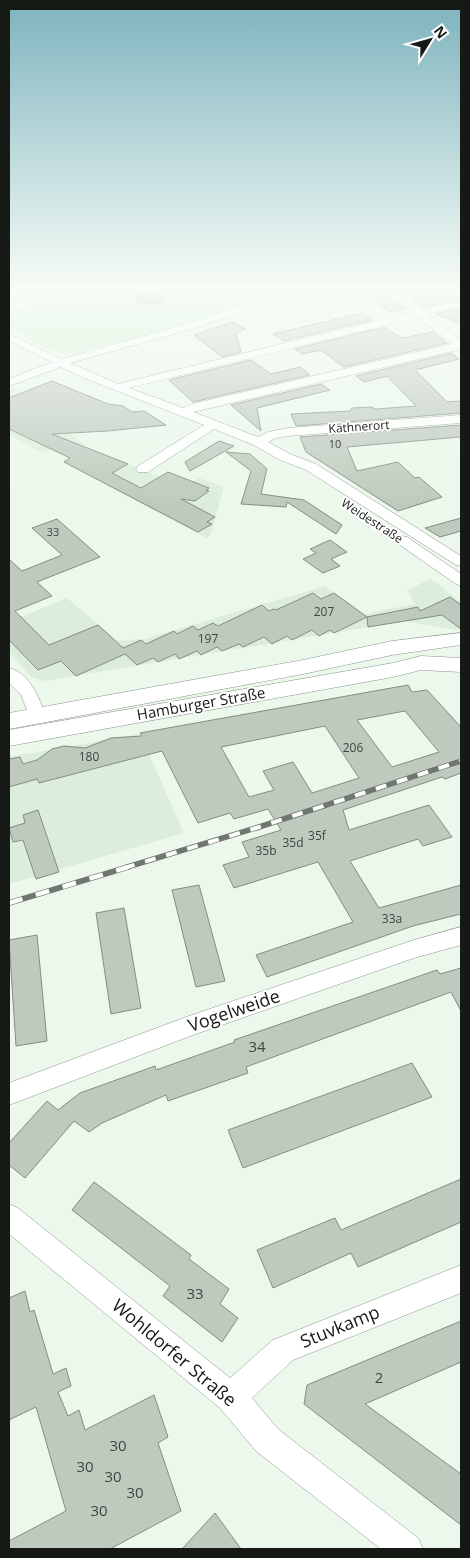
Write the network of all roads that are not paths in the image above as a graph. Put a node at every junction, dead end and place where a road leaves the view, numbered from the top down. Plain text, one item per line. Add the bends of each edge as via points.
1 (54, 360) edge
2 (69, 360) edge
3 (226, 360) edge
4 (398, 360) edge
5 (60, 363) junction
6 (9, 383) edge
7 (118, 388) junction
8 (184, 413) junction
9 (461, 419) edge
10 (214, 424) junction
11 (259, 442) junction
12 (285, 458) junction
13 (143, 469) dead end
14 (461, 561) edge
15 (444, 568) junction
16 (461, 581) edge
17 (461, 639) edge
18 (461, 656) edge
19 (461, 665) edge
20 (303, 667) junction
21 (393, 670) junction
22 (9, 673) edge
23 (461, 679) edge
24 (37, 716) junction
25 (9, 721) edge
26 (9, 738) edge
27 (461, 936) edge
28 (9, 1094) edge
29 (9, 1217) edge
30 (461, 1279) edge
31 (231, 1397) junction
32 (407, 1549) edge

1 - 5 street, Weidestraße
2 - 5 street
3 - 7 street
4 - 8 street via 192,408
5 - 6 street
5 - 7 street, Weidestraße
7 - 8 street, Weidestraße
8 - 10 street, Weidestraße
9 - 11 street, Käthnerort via 288,432
10 - 11 street, Weidestraße
10 - 13 street
11 - 12 street, Weidestraße
12 - 14 street, Weidestraße via 318,471
12 - 15 street, Weidestraße via 293,468
14 - 15 street
15 - 16 street, Weidestraße
17 - 20 main road, Hamburger Straße via 392,648
18 - 20 main road, Hamburger Straße via 404,655
19 - 21 main road, Hamburger Straße via 421,663
20 - 24 main road, Hamburger Straße
21 - 23 main road, Hamburger Straße
21 - 26 main road, Hamburger Straße
22 - 24 street via 29,694
24 - 25 main road, Hamburger Straße
27 - 28 street, Vogelweide via 189,1026
29 - 31 street, Wohldorfer Straße
30 - 31 street, Stuvkamp via 283,1350
31 - 32 street, Wohldorfer Straße via 267,1440

